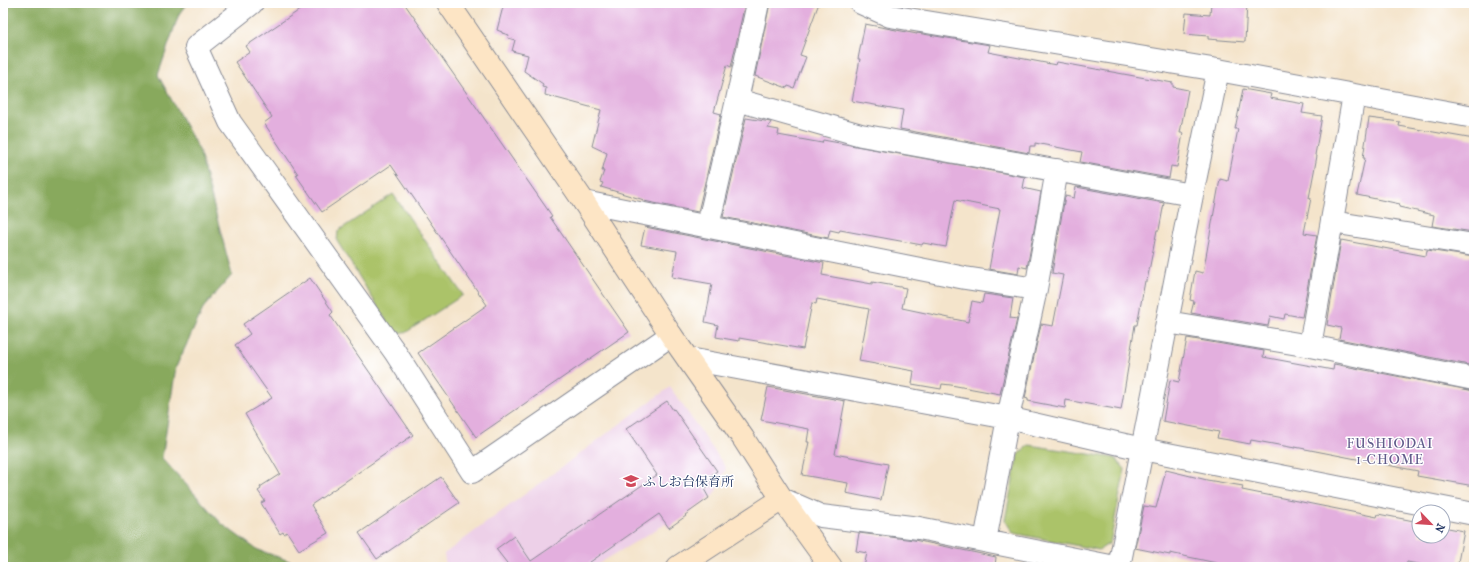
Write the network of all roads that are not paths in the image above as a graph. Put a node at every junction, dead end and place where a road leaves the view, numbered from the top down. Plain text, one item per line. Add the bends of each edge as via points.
1 (252, 3) edge
2 (448, 3) edge
3 (758, 3) edge
4 (861, 3) edge
5 (1218, 70) junction
6 (1354, 95) junction
7 (737, 100) junction
8 (1474, 117) edge
9 (1057, 170) junction
10 (1192, 195) junction
11 (584, 202) junction
12 (1332, 222) junction
13 (708, 226) junction
14 (1474, 245) edge
15 (1036, 289) junction
16 (1167, 322) junction
17 (671, 335) junction
18 (1310, 346) junction
19 (689, 359) junction
20 (1474, 379) edge
21 (1008, 418) junction
22 (1142, 449) junction
23 (782, 500) junction
24 (1474, 514) edge
25 (986, 541) junction
26 (678, 567) edge
27 (831, 567) edge
28 (1114, 567) edge
29 (1119, 567) edge

1 - 17 street via 196,47 230,122 395,352 472,472
2 - 11 street
3 - 7 street
4 - 5 street via 890,16
5 - 6 street
5 - 10 street
6 - 8 street
6 - 12 street
7 - 9 street via 861,135
7 - 13 street
9 - 10 street
9 - 15 street
10 - 16 street
11 - 13 street
11 - 17 street
12 - 14 street
12 - 18 street
13 - 15 street via 965,278
15 - 21 street
16 - 18 street
16 - 22 street
17 - 19 street
18 - 20 street
19 - 21 street
19 - 23 street
21 - 22 street
21 - 25 street
22 - 24 street
22 - 29 street
23 - 25 street via 821,516 919,528
23 - 26 street
23 - 27 street
25 - 28 street

